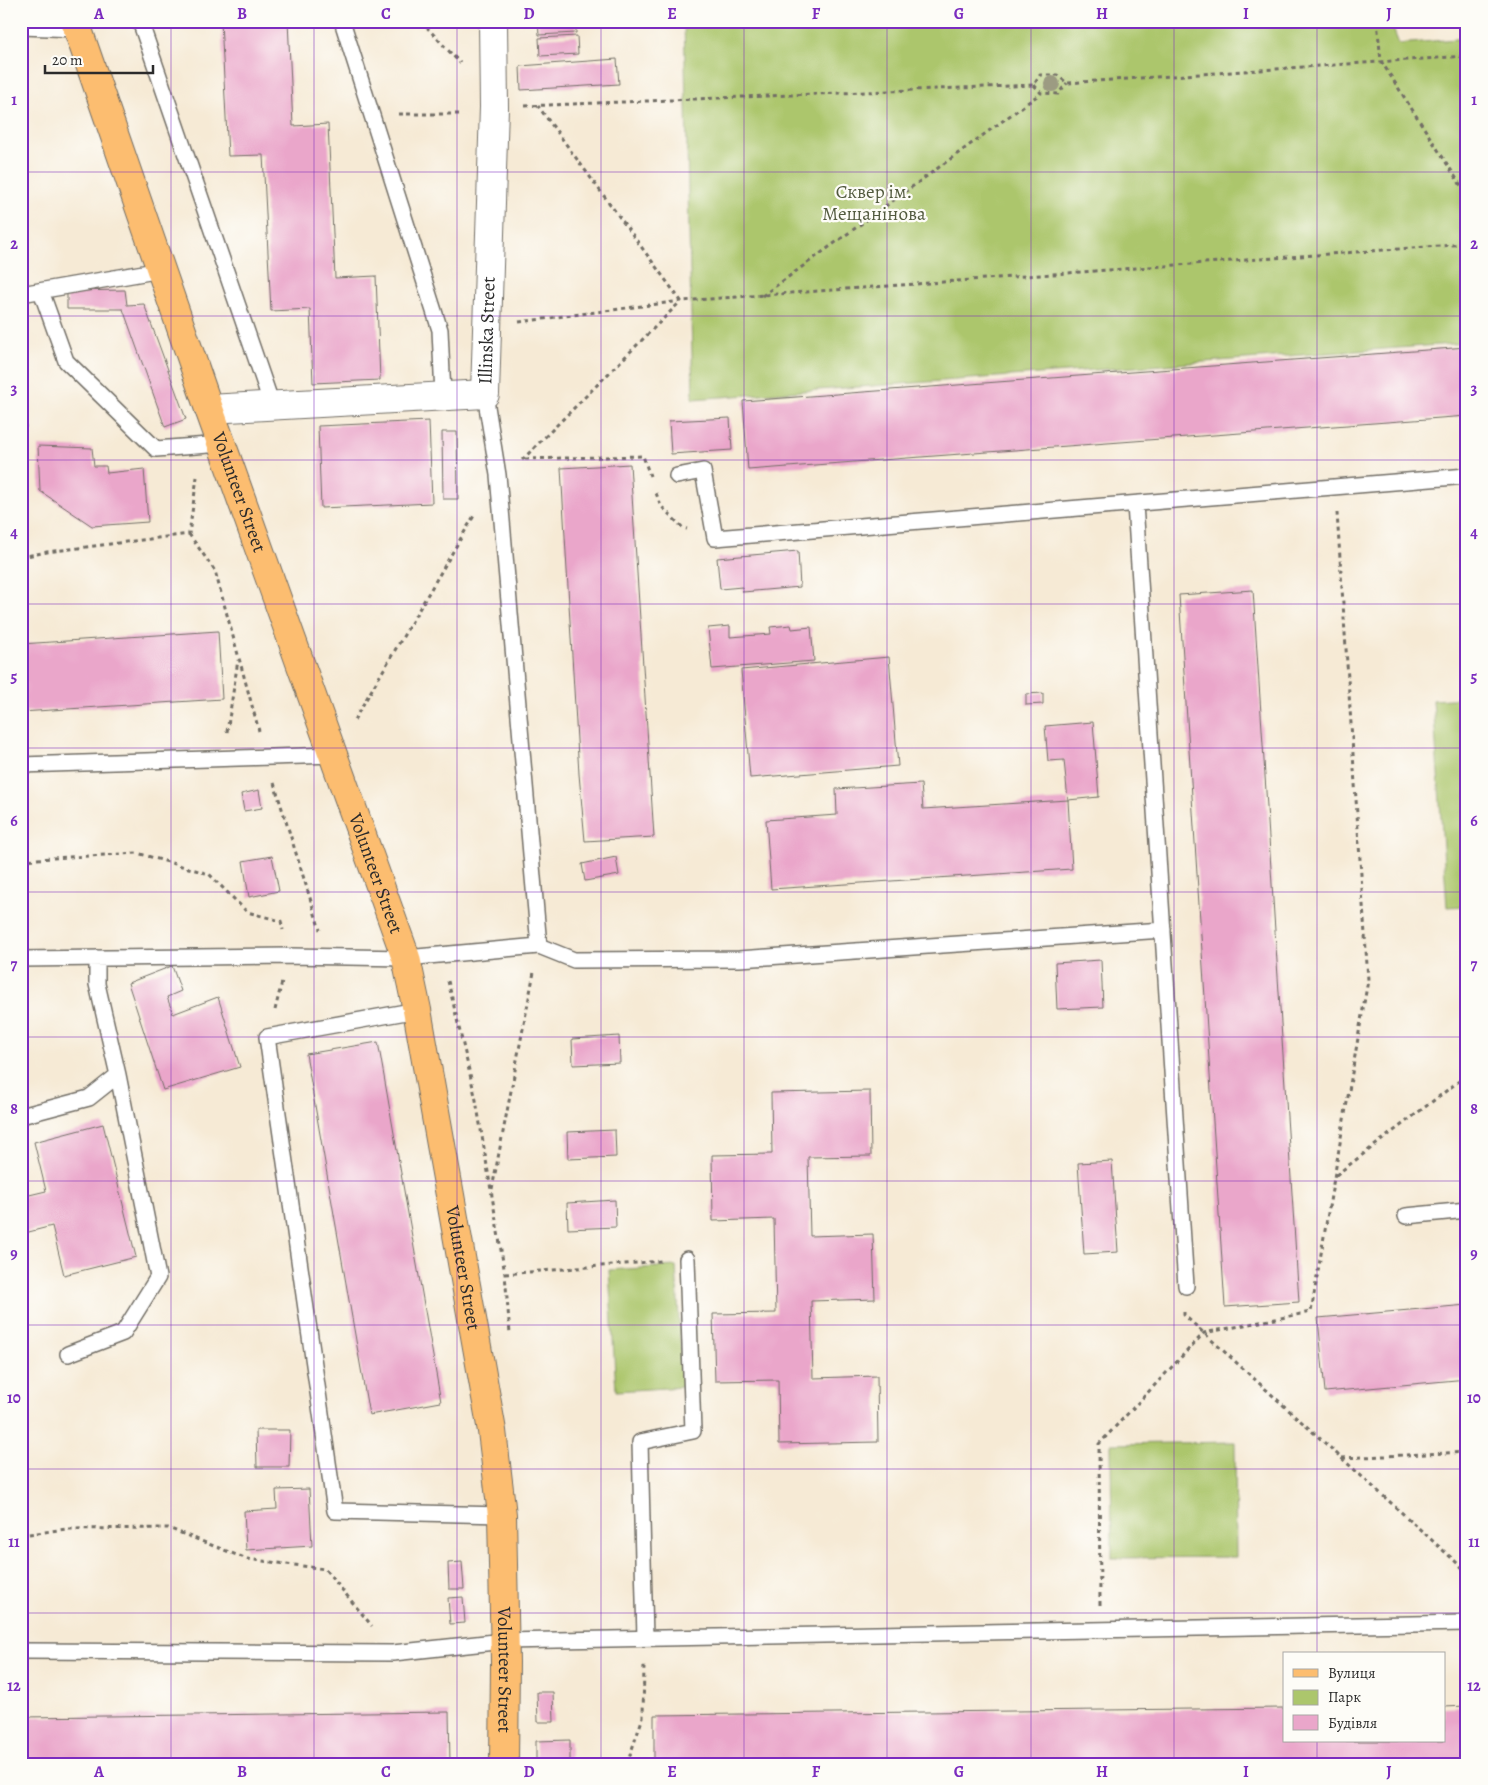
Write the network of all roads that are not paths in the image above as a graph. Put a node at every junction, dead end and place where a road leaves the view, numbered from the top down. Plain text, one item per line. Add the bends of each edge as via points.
1 (140, 21) edge
2 (342, 21) edge
3 (492, 21) edge
4 (76, 25) edge
5 (21, 28) edge
6 (161, 270) junction
7 (41, 291) junction
8 (21, 294) edge
9 (484, 394) junction
10 (443, 396) junction
11 (272, 406) junction
12 (209, 409) junction
13 (222, 444) junction
14 (678, 476) dead end
15 (1467, 476) edge
16 (1135, 504) junction
17 (334, 755) junction
18 (21, 765) edge
19 (1163, 930) junction
20 (539, 946) junction
21 (96, 958) junction
22 (406, 958) junction
23 (21, 959) edge
24 (417, 1010) junction
25 (118, 1076) junction
26 (21, 1116) edge
27 (1467, 1210) edge
28 (1406, 1216) dead end
29 (687, 1259) road end
30 (1186, 1286) road end
31 (68, 1354) dead end
32 (502, 1515) junction
33 (1467, 1623) edge
34 (645, 1638) junction
35 (504, 1641) junction
36 (21, 1651) edge
37 (504, 1764) edge

1 - 11 lane
2 - 10 lane via 440,330
3 - 9 street, Illinska Street via 494,107
4 - 5 lane
4 - 6 main road, Volunteer Street
6 - 7 lane
6 - 12 main road, Volunteer Street
7 - 8 lane
7 - 13 lane via 66,361 156,449
9 - 10 street, Illinska Street
9 - 20 lane via 498,474
10 - 11 street, Illinska Street
11 - 12 street, Illinska Street
12 - 13 main road, Volunteer Street
13 - 17 main road, Volunteer Street
14 - 16 lane via 703,471 715,538
15 - 16 lane
16 - 19 lane
17 - 18 lane
17 - 22 main road, Volunteer Street
19 - 20 lane via 740,959 574,960
19 - 30 lane
20 - 22 lane
21 - 22 lane
21 - 23 lane
21 - 25 lane via 96,984
22 - 24 main road, Volunteer Street
24 - 32 main road, Volunteer Street via 490,1421
24 - 32 lane via 268,1037 335,1512
25 - 26 lane via 89,1098
25 - 31 lane via 158,1277 123,1333
27 - 28 lane
29 - 34 lane via 693,1432 640,1442
32 - 35 main road, Volunteer Street
33 - 34 lane
34 - 35 lane
35 - 36 lane via 393,1653
35 - 37 main road, Volunteer Street

